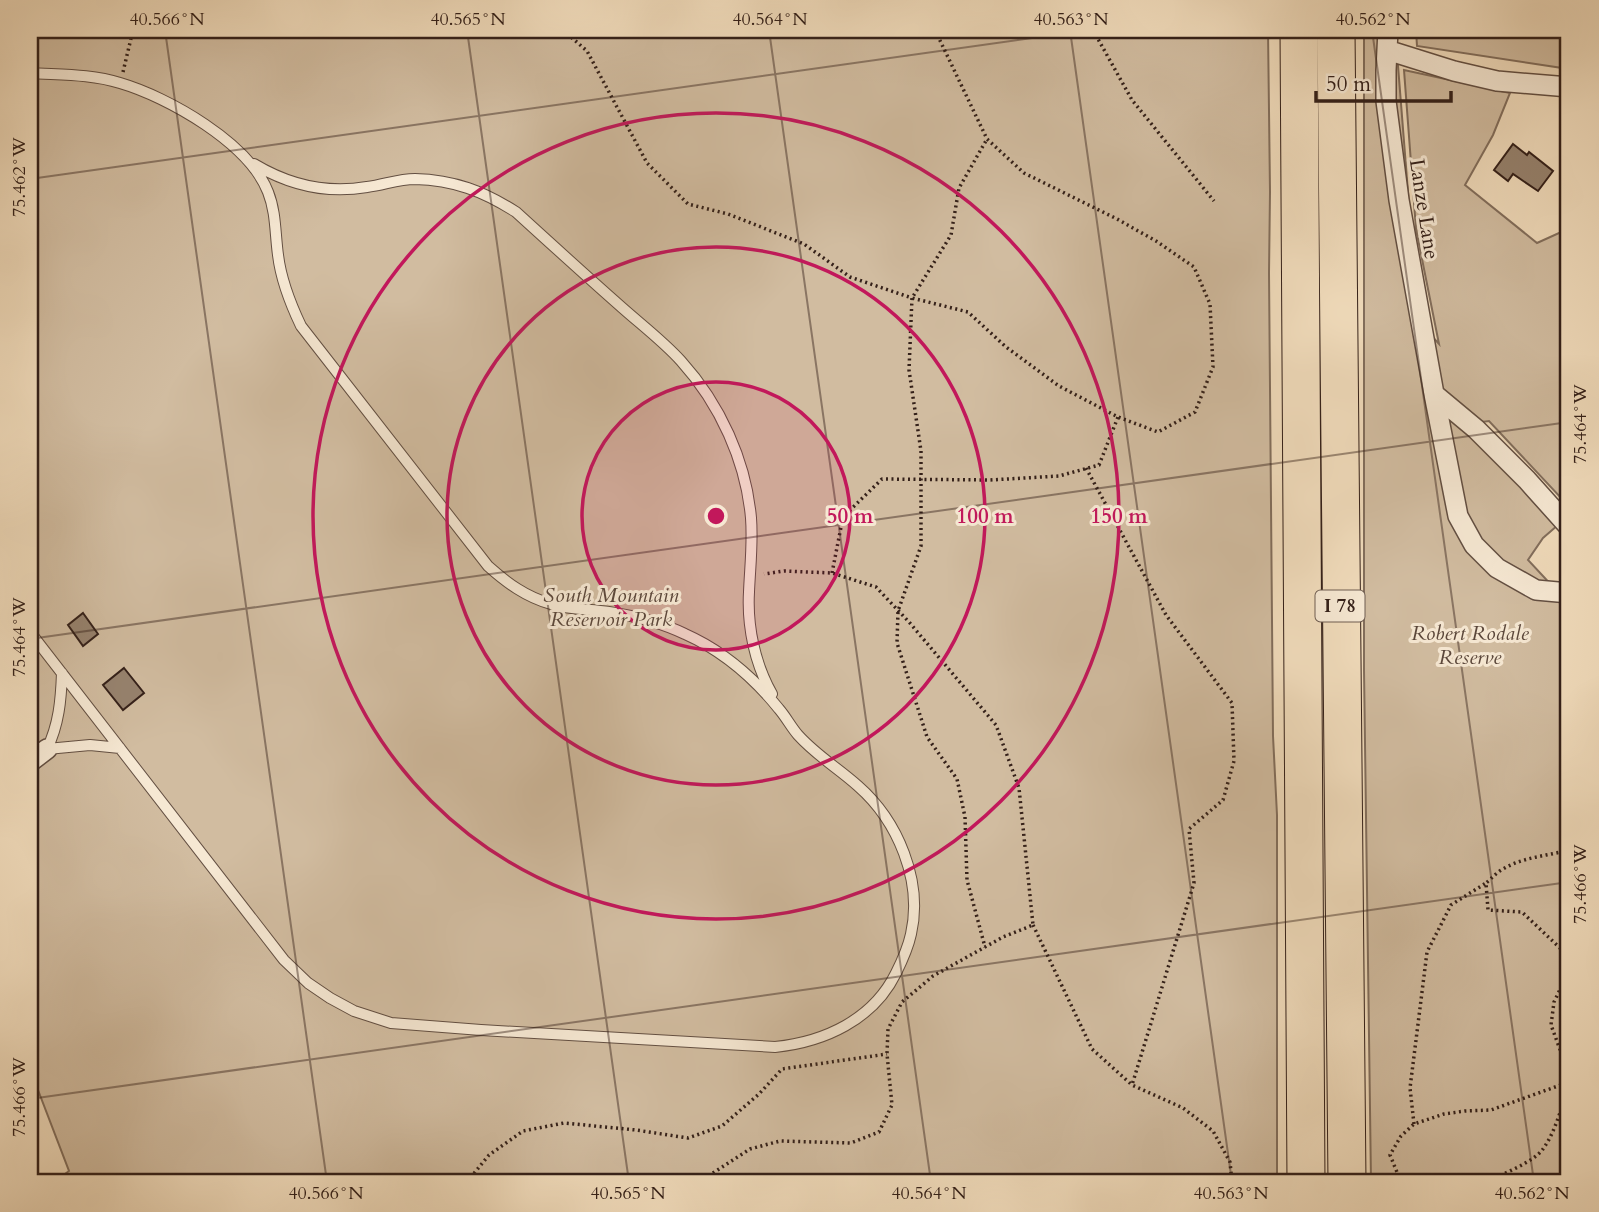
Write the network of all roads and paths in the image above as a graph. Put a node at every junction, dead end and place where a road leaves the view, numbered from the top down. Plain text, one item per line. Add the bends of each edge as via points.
1 (133, 30) edge
2 (563, 30) edge
3 (935, 30) edge
4 (1093, 30) edge
5 (1298, 30) edge
6 (1336, 30) edge
7 (1388, 40) edge
8 (30, 74) edge
9 (122, 83) junction
10 (1569, 87) edge
11 (987, 139) junction
12 (244, 158) junction
13 (1214, 201) dead end
14 (912, 298) junction
15 (1434, 394) junction
16 (1118, 417) junction
17 (1086, 468) junction
18 (920, 478) junction
19 (1569, 527) edge
20 (832, 573) junction
21 (751, 575) junction
22 (1569, 593) edge
23 (898, 611) junction
24 (30, 632) edge
25 (62, 673) junction
26 (780, 710) junction
27 (120, 748) junction
28 (47, 749) junction
29 (30, 762) edge
30 (1569, 850) edge
31 (1486, 883) junction
32 (1033, 925) junction
33 (985, 947) junction
34 (1569, 965) edge
35 (1569, 971) edge
36 (887, 1054) junction
37 (1569, 1074) edge
38 (1569, 1082) edge
39 (1132, 1085) junction
40 (1569, 1087) edge
41 (1414, 1124) junction
42 (467, 1182) edge
43 (699, 1182) edge
44 (1232, 1182) edge
45 (1306, 1182) edge
46 (1347, 1182) edge
47 (1401, 1182) edge
48 (1486, 1182) edge

1 - 9 path
2 - 14 path via 587,51 647,163 688,204 728,214 804,244 850,278
3 - 11 path
4 - 13 path via 1132,100
5 - 45 highway, I 78
6 - 46 highway, I 78
7 - 10 street via 1454,71 1497,81
7 - 15 street, Lanze Lane via 1386,101
8 - 9 lane
9 - 12 lane via 182,110 215,131
11 - 14 path via 959,188 951,234
11 - 16 path via 1024,173 1117,219 1194,267 1210,304 1213,367 1195,412 1158,432
12 - 21 lane via 271,174 316,188 343,190 390,181 440,180 492,197 516,212 680,360 704,388 728,433 745,481 751,517
12 - 26 lane via 257,172 274,208 282,279 301,326 488,566 505,582 550,604 653,620 687,635 748,677
14 - 16 path via 968,312 1059,386
14 - 18 path via 909,370 921,451
15 - 19 street via 1485,437
15 - 22 street, Lanze Lane via 1458,516 1474,545 1497,568 1536,590
16 - 17 path via 1099,465
17 - 18 path via 1059,476
17 - 39 path via 1166,615 1232,703 1234,761 1223,800 1189,830 1195,883
18 - 20 path via 882,479 843,517
18 - 23 path via 921,546
20 - 21 path
20 - 23 path via 876,587
21 - 26 lane via 750,624 757,659
23 - 32 path via 996,725 1019,788
23 - 33 path via 897,643 916,707 927,737 957,779 967,880
24 - 25 lane
25 - 27 lane
25 - 28 lane via 58,718
26 - 27 lane via 797,733 860,787 886,818 905,855 914,907 905,956 879,998 841,1029 818,1039 775,1047 391,1023 354,1011 308,983 284,960
27 - 28 lane
28 - 29 street
30 - 31 path via 1524,859
31 - 34 path via 1488,909 1522,912 1560,948
31 - 41 path via 1451,905 1427,952 1410,1088
32 - 33 path
32 - 39 path via 1092,1049
33 - 36 path via 933,976 902,1002 888,1029
35 - 37 path via 1554,1002 1551,1025
36 - 42 path via 782,1069 722,1126 688,1138 564,1123 523,1131 489,1155
36 - 43 path via 892,1105 879,1132 851,1143 780,1141 750,1149
38 - 41 path via 1491,1110 1444,1114
39 - 44 path via 1183,1108 1213,1131 1230,1162
40 - 48 path via 1542,1151
41 - 47 path via 1390,1154

